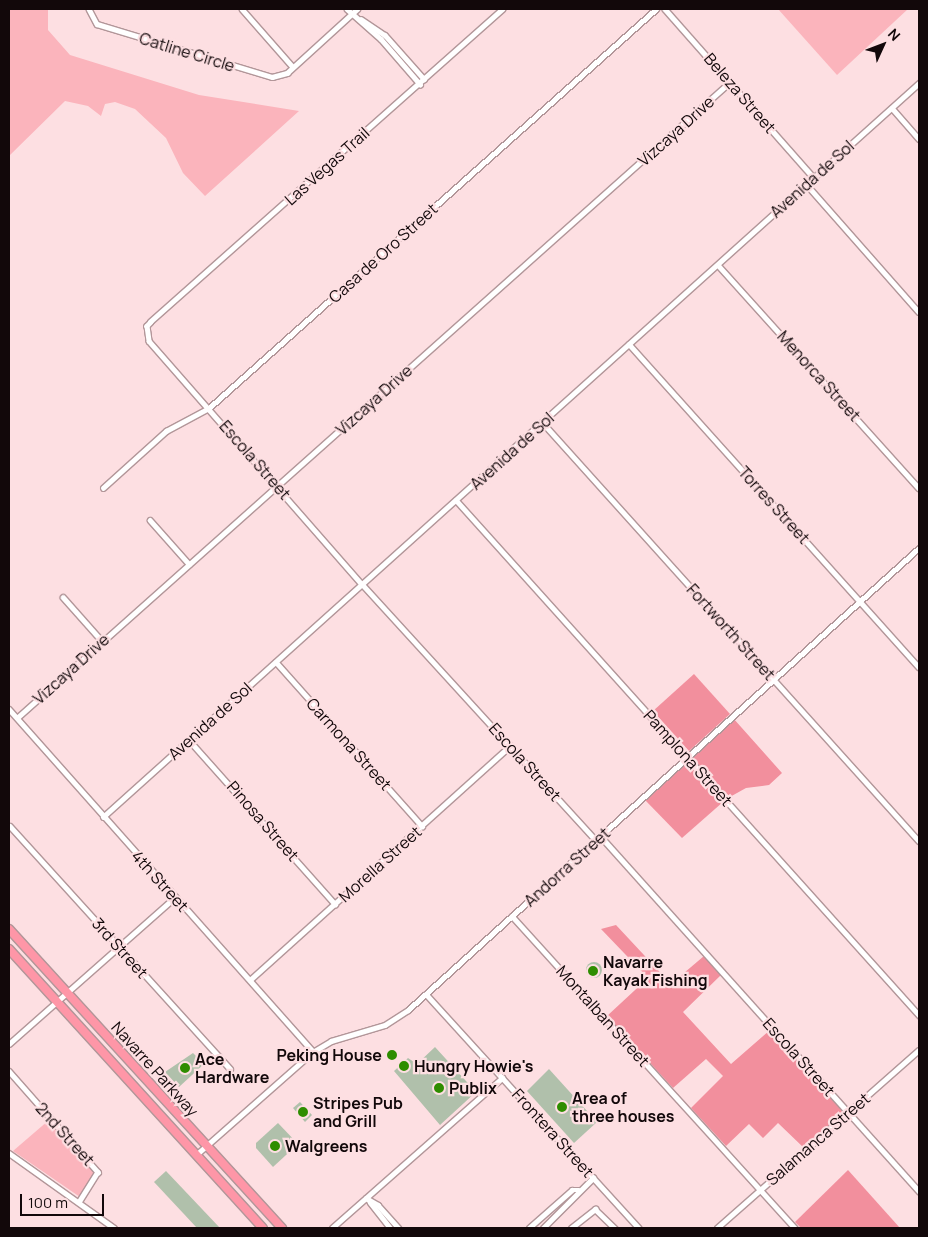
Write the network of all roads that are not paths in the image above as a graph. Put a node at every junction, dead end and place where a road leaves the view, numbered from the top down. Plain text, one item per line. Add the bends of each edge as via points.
1 (89, 9) edge
2 (242, 9) edge
3 (347, 9) edge
4 (357, 9) edge
5 (503, 9) edge
6 (656, 9) edge
7 (665, 9) edge
8 (351, 14) junction
9 (293, 67) junction
10 (424, 79) junction
11 (730, 82) junction
12 (919, 83) edge
13 (420, 84) junction
14 (892, 108) junction
15 (919, 139) edge
16 (814, 178) junction
17 (806, 185) junction
18 (718, 265) junction
19 (919, 312) edge
20 (151, 322) joint
21 (629, 344) junction
22 (209, 408) junction
23 (543, 423) junction
24 (277, 485) junction
25 (104, 488) dead end
26 (919, 488) edge
27 (456, 500) junction
28 (150, 520) dead end
29 (919, 548) edge
30 (189, 564) junction
31 (362, 584) junction
32 (62, 597) dead end
33 (861, 602) junction
34 (102, 641) junction
35 (276, 662) junction
36 (919, 667) edge
37 (773, 678) junction
38 (9, 709) edge
39 (17, 718) junction
40 (189, 740) junction
41 (510, 746) junction
42 (687, 757) junction
43 (103, 817) junction
44 (10, 826) dead end
45 (422, 826) junction
46 (599, 839) junction
47 (919, 841) edge
48 (174, 898) junction
49 (335, 904) junction
50 (512, 916) junction
51 (9, 928) edge
52 (119, 946) junction
53 (9, 949) edge
54 (250, 980) junction
55 (68, 993) junction
56 (426, 994) junction
57 (57, 1003) junction
58 (919, 1015) edge
59 (9, 1044) edge
60 (919, 1050) edge
61 (313, 1052) junction
62 (230, 1070) dead end
63 (9, 1071) edge
64 (502, 1078) junction
65 (848, 1113) junction
66 (206, 1146) junction
67 (9, 1153) edge
68 (196, 1155) junction
69 (593, 1178) junction
70 (760, 1189) junction
71 (579, 1190) junction
72 (919, 1191) edge
73 (366, 1198) junction
74 (80, 1201) junction
75 (370, 1202) junction
76 (114, 1228) edge
77 (263, 1228) edge
78 (282, 1228) edge
79 (332, 1228) edge
80 (390, 1228) edge
81 (399, 1228) edge
82 (529, 1228) edge
83 (543, 1228) edge
84 (571, 1228) edge
85 (615, 1228) edge
86 (639, 1228) edge
87 (717, 1228) edge
88 (795, 1228) edge

1 - 9 street, Catline Circle via 97,24 189,54 272,77 280,76
2 - 9 street
3 - 8 street
4 - 8 street, Catline Circle
5 - 10 street, Las Vegas Trail
6 - 22 street, Casa de Oro Street
7 - 11 street, Beleza Street
8 - 9 street, Catline Circle
8 - 10 street via 385,35
8 - 13 street via 380,39
10 - 13 street, Las Vegas Trail
11 - 16 street, Beleza Street
11 - 24 street, Vizcaya Drive
12 - 14 street, Avenida de Sol
13 - 20 street, Las Vegas Trail
14 - 15 street
14 - 16 street, Avenida de Sol
16 - 17 street, Avenida de Sol
17 - 18 street, Avenida de Sol
17 - 19 street
18 - 21 street, Avenida de Sol
18 - 26 street, Menorca Street
20 - 22 street, Escola Street via 148,326 149,342
21 - 23 street, Avenida de Sol
21 - 33 street, Torres Street
22 - 24 street, Escola Street
22 - 25 street, Casa de Oro Street via 166,431
23 - 27 street, Avenida de Sol
23 - 37 street, Fortworth Street
24 - 30 street, Vizcaya Drive
24 - 31 street, Escola Street
27 - 31 street, Avenida de Sol
27 - 42 street, Pamplona Street
28 - 30 street
29 - 33 street, Andorra Street
30 - 34 street, Vizcaya Drive
31 - 35 street, Avenida de Sol
31 - 41 street, Escola Street
32 - 34 street
33 - 36 street, Torres Street
33 - 37 street, Andorra Street
34 - 39 street, Vizcaya Drive
35 - 40 street, Avenida de Sol
35 - 45 street, Carmona Street
37 - 42 street, Andorra Street
37 - 47 street, Fortworth Street
38 - 39 street, 4th Street
39 - 43 street, 4th Street
40 - 43 street, Avenida de Sol
40 - 49 street, Pinosa Street
41 - 45 street, Morella Street
41 - 46 street, Escola Street
42 - 46 street, Andorra Street
42 - 58 street, Pamplona Street
43 - 48 street, 4th Street
44 - 52 street, 3rd Street
45 - 49 street, Morella Street
46 - 50 street, Andorra Street
46 - 65 street, Escola Street via 604,840
48 - 52 street
48 - 54 street, 4th Street
49 - 54 street, Morella Street
50 - 56 street, Andorra Street
50 - 70 street, Montalban Street
51 - 55 highway, Navarre Parkway
52 - 55 street
52 - 62 street, 3rd Street
53 - 57 highway, Navarre Parkway
54 - 61 street, 4th Street
55 - 57 street
55 - 66 highway, Navarre Parkway
56 - 61 street, Andorra Street via 385,1026 331,1041
56 - 64 street, Frontera Street
57 - 59 street
57 - 68 highway, Navarre Parkway
60 - 65 street, Salamanca Street
61 - 66 street, Andorra Street
63 - 74 street, 2nd Street via 98,1172
64 - 69 street, Frontera Street
64 - 73 street
65 - 70 street, Salamanca Street
65 - 72 street, Escola Street
66 - 68 street, Andorra Street
66 - 78 highway, Navarre Parkway
67 - 74 street
68 - 77 highway, Navarre Parkway
69 - 71 street
69 - 86 street, Frontera Street
70 - 87 street, Salamanca Street
70 - 88 street, Montalban Street
71 - 82 street via 572,1190
71 - 83 street via 578,1197
73 - 75 street
73 - 79 street
74 - 76 street
75 - 80 street
75 - 81 street via 378,1205
84 - 85 street via 595,1209

